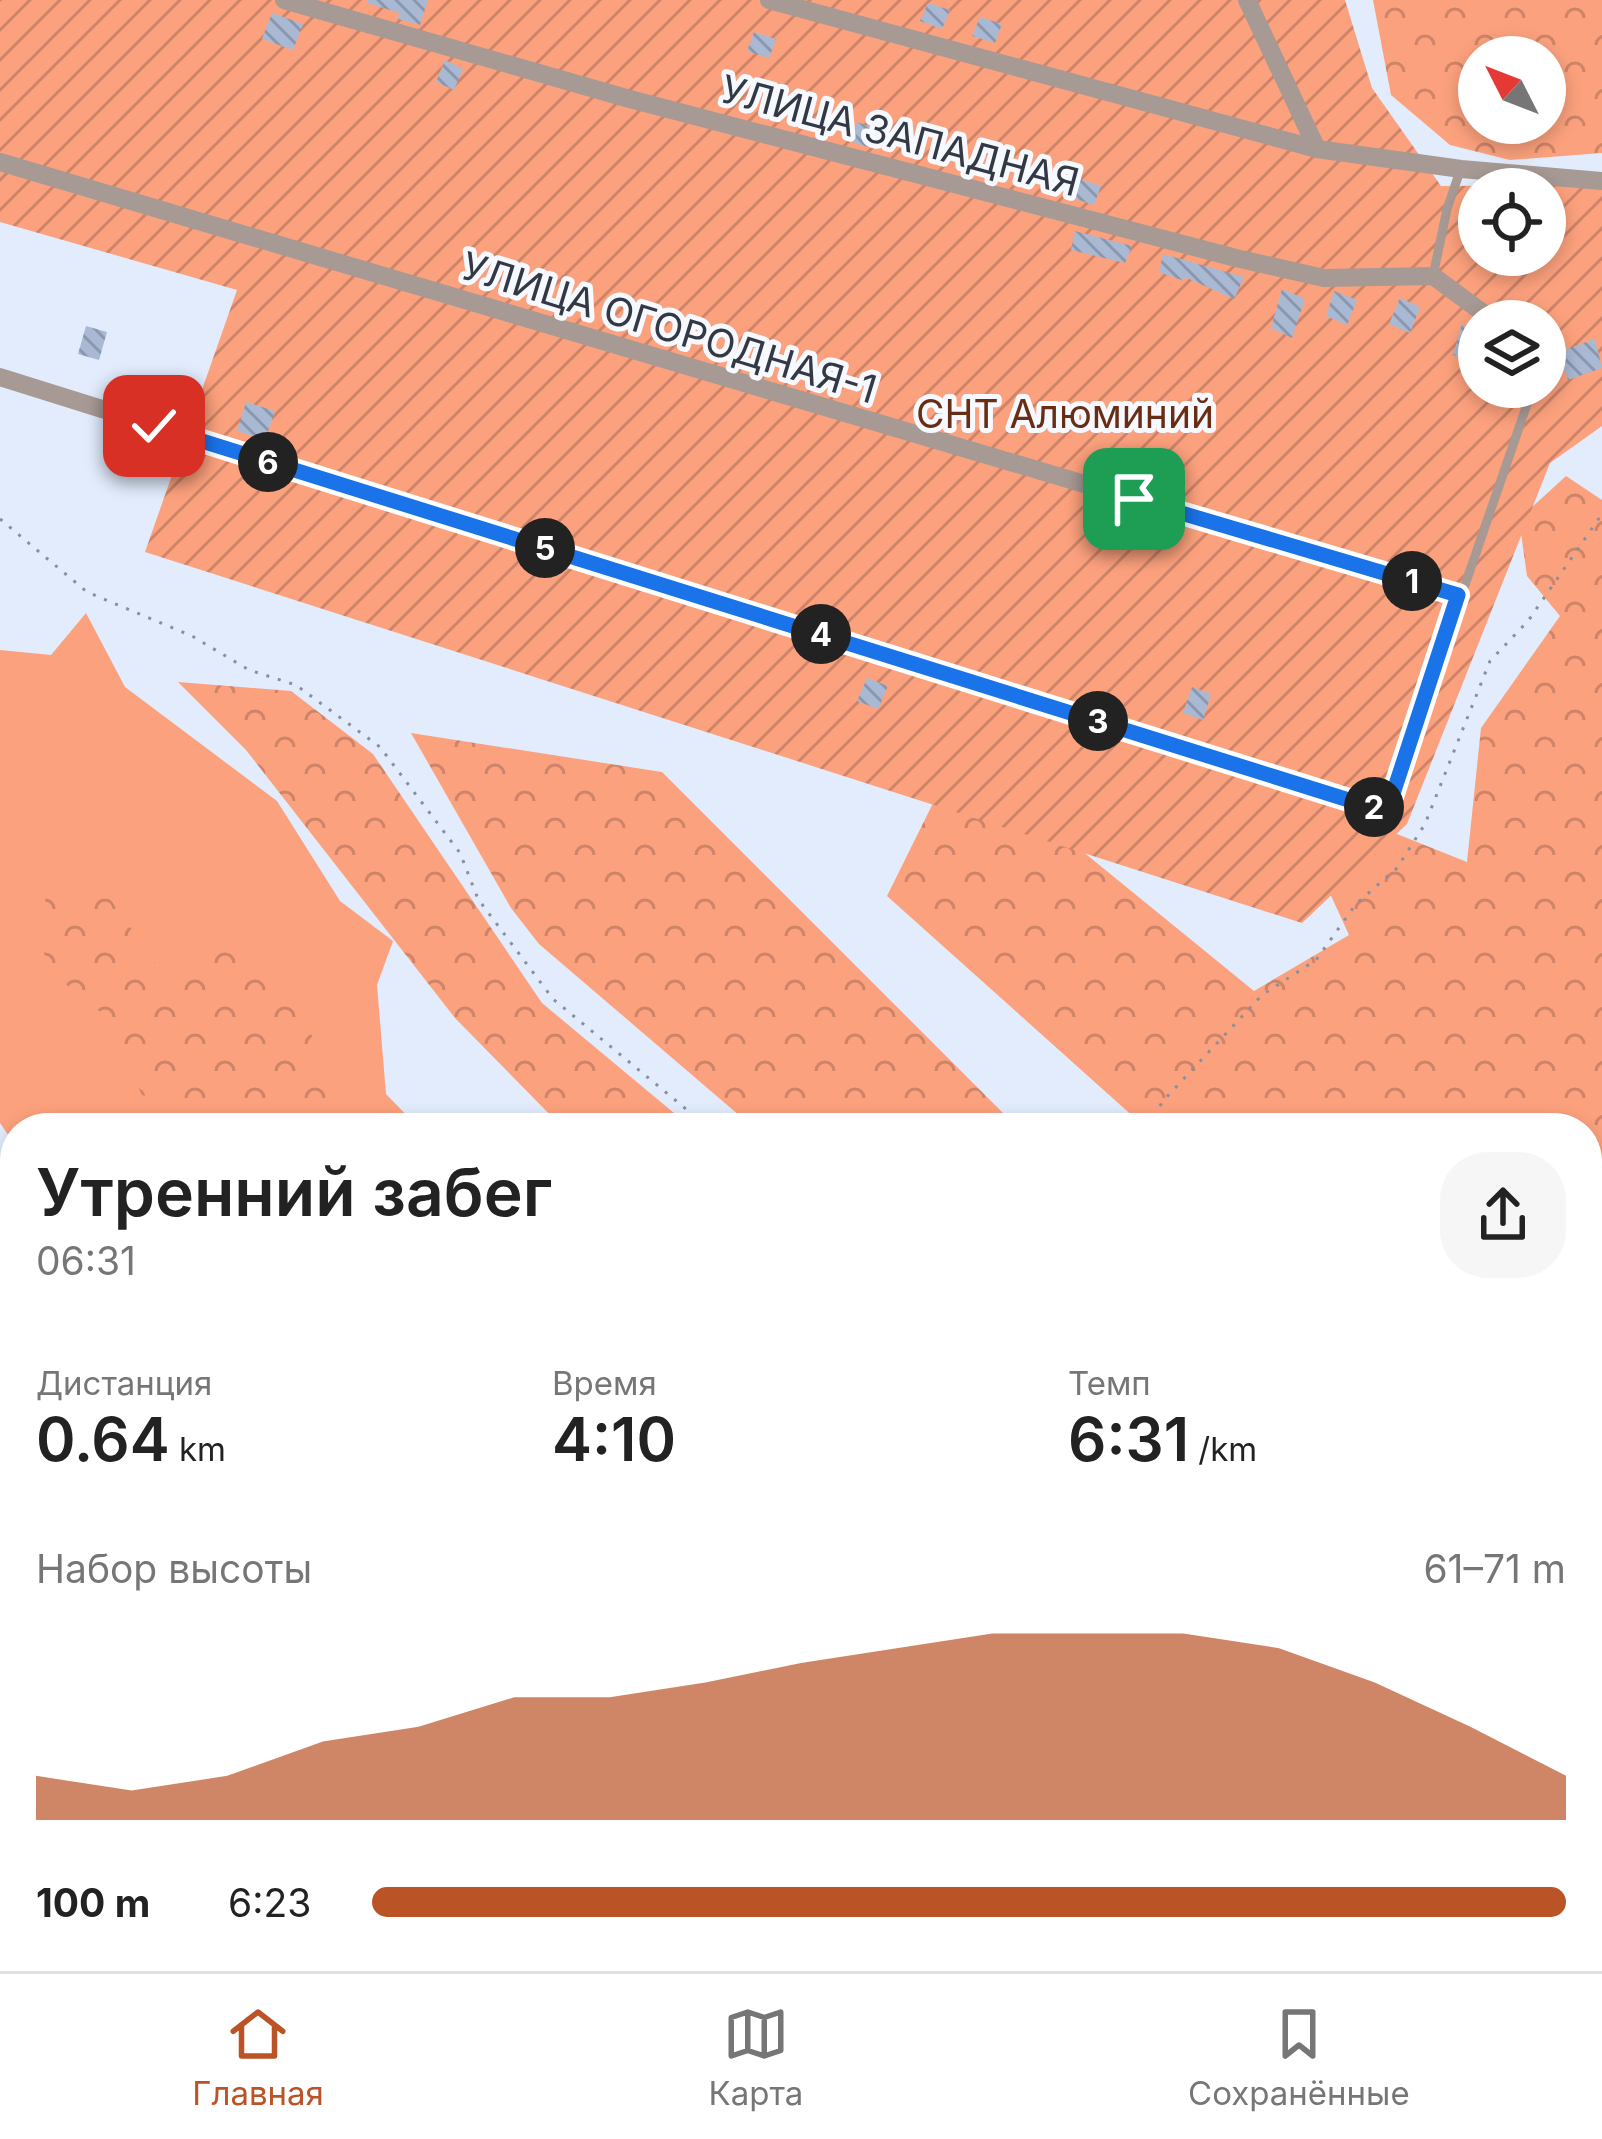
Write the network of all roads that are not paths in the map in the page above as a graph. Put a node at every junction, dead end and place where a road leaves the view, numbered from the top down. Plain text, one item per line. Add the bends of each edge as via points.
1 (284, 0) edge
2 (769, 0) edge
3 (1247, 0) edge
4 (1317, 149) junction
5 (0, 162) edge
6 (1458, 169) edge
7 (1458, 178) edge
8 (1566, 178) edge
9 (1602, 181) edge
10 (1433, 276) junction
11 (1466, 300) edge
12 (0, 377) edge
13 (1526, 408) edge
14 (1458, 595) junction
15 (1387, 812) joint

1 - 10 street, УЛИЦА ЗАПАДНАЯ via 1236,258 1324,278
2 - 4 street
3 - 4 street
4 - 6 street
5 - 14 street, УЛИЦА ОГОРОДНАЯ-1
7 - 10 lane
8 - 9 street
10 - 11 street
12 - 15 street
13 - 14 lane
14 - 15 lane

